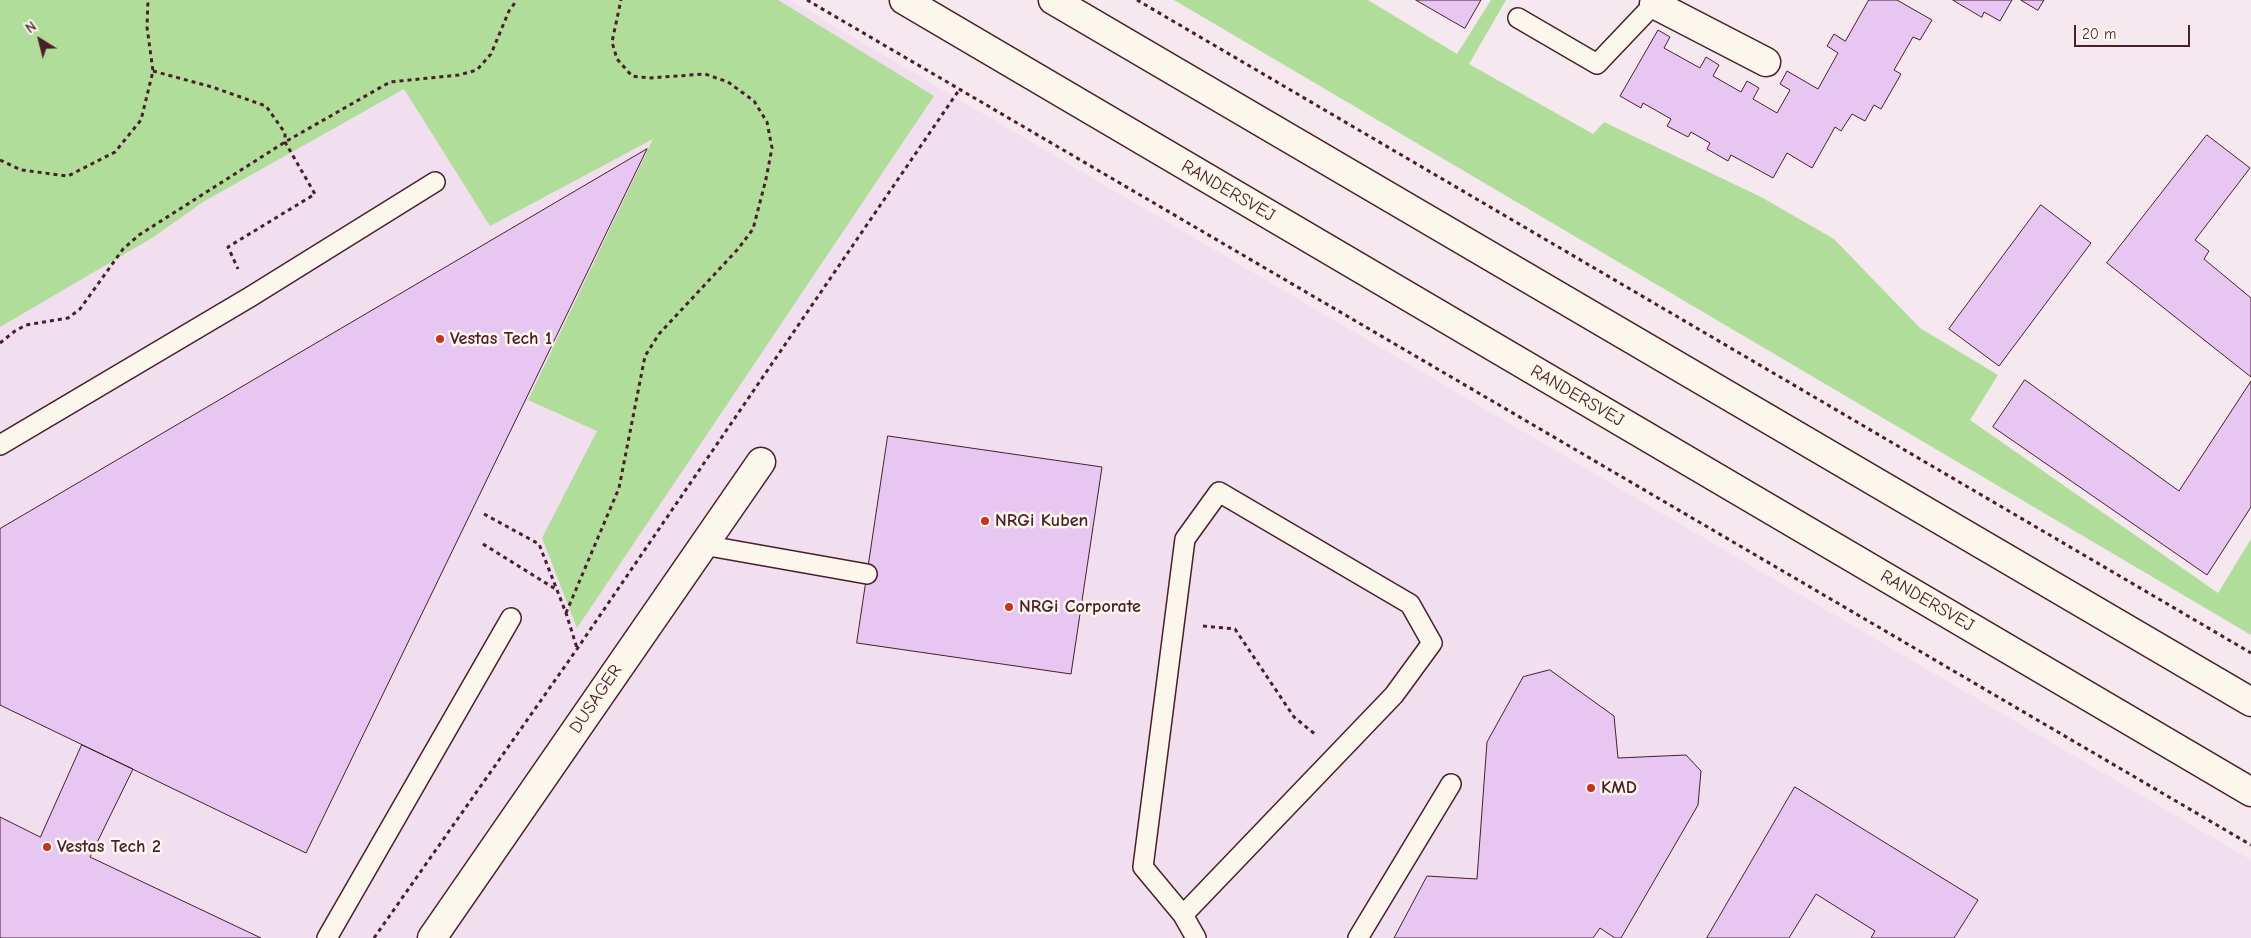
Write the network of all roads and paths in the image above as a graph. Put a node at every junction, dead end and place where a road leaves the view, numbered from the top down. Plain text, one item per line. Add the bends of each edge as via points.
1 (148, 0) edge
2 (517, 0) edge
3 (621, 0) edge
4 (807, 0) edge
5 (904, 0) edge
6 (1053, 0) edge
7 (1137, 0) edge
8 (1655, 2) edge
9 (1518, 18) dead end
10 (1766, 62) dead end
11 (153, 71) junction
12 (959, 90) junction
13 (285, 142) junction
14 (0, 160) edge
15 (435, 182) dead end
16 (250, 297) junction
17 (0, 343) edge
18 (0, 445) edge
19 (761, 462) dead end
20 (484, 514) dead end
21 (484, 544) dead end
22 (703, 544) junction
23 (867, 574) dead end
24 (557, 591) junction
25 (566, 613) junction
26 (511, 618) dead end
27 (1173, 623) junction
28 (577, 649) junction
29 (2251, 653) edge
30 (2251, 702) edge
31 (1338, 753) junction
32 (1451, 784) dead end
33 (2251, 792) edge
34 (2251, 845) edge
35 (1183, 915) junction
36 (327, 938) edge
37 (374, 938) edge
38 (432, 938) edge
39 (1196, 938) edge
40 (1358, 938) edge

1 - 11 path
2 - 13 path via 491,54 477,70 390,82
3 - 25 path via 612,42 617,59 632,76 706,74 728,82 754,101 767,122 772,148 752,229 738,249 659,334 645,356 618,488
4 - 12 path
5 - 33 main road, RANDERSVEJ
6 - 30 main road
7 - 29 path
8 - 9 lane via 1597,64
8 - 10 main road
11 - 13 path via 266,106 285,133
11 - 14 path via 141,120 116,152 68,176 21,170
12 - 28 path
12 - 34 path
13 - 16 path via 315,194 228,247
13 - 17 path via 139,235 123,249 80,308 68,318 26,325
15 - 16 lane
16 - 18 lane
19 - 22 main road, DUSAGER
20 - 24 path via 539,544
21 - 24 path
22 - 23 lane
22 - 38 main road, DUSAGER
24 - 25 path
25 - 28 path
26 - 36 lane
27 - 31 path via 1235,629 1294,717
27 - 31 lane via 1184,538 1219,492 1410,604 1432,643 1394,695
27 - 35 lane via 1144,867
28 - 37 path
31 - 35 lane
32 - 40 lane
35 - 39 lane

